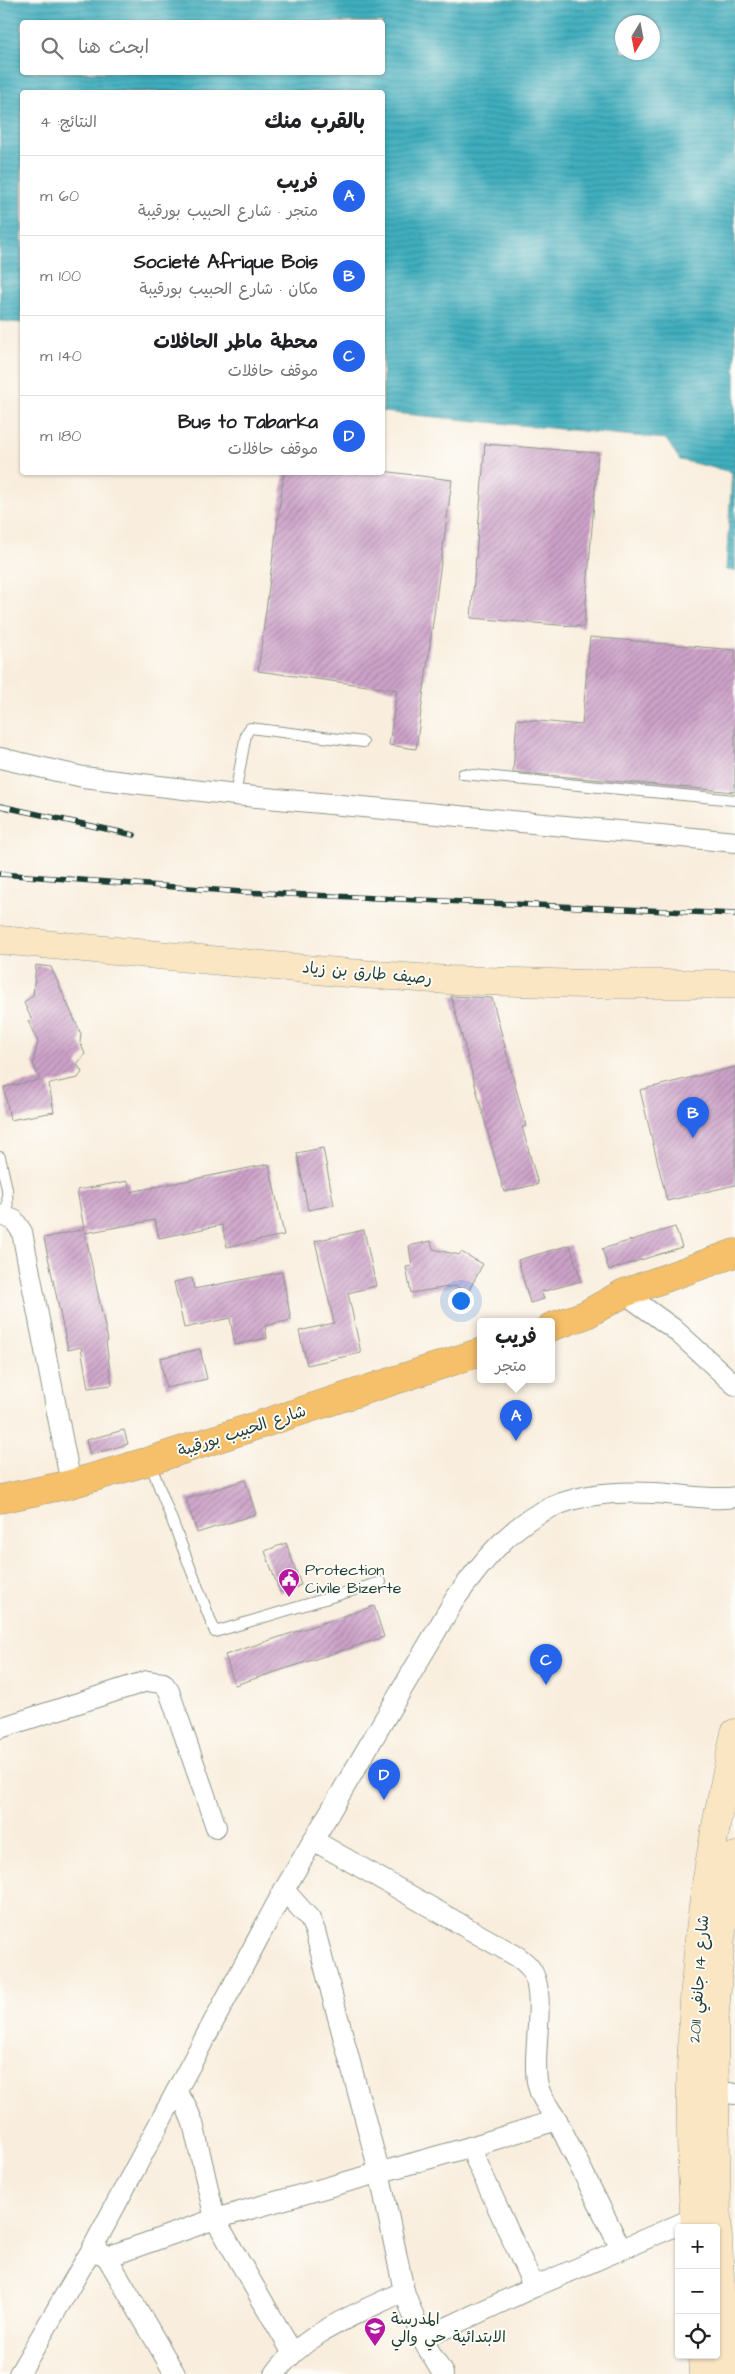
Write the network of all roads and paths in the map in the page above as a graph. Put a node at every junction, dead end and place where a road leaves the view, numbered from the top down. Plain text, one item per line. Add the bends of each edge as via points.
1 (364, 742) dead end
2 (0, 758) edge
3 (463, 774) dead end
4 (235, 796) junction
5 (735, 800) edge
6 (735, 842) edge
7 (0, 940) edge
8 (735, 984) edge
9 (0, 1157) edge
10 (4, 1215) edge
11 (735, 1253) edge
12 (735, 1272) edge
13 (632, 1299) junction
14 (555, 1326) edge
15 (477, 1353) edge
16 (735, 1385) edge
17 (149, 1460) junction
18 (71, 1484) junction
19 (734, 1498) edge
20 (0, 1499) edge
21 (381, 1582) dead end
22 (0, 1728) edge
23 (735, 1733) edge
24 (728, 1803) edge
25 (216, 1827) dead end
26 (314, 1840) junction
27 (728, 1848) edge
28 (284, 1890) junction
29 (176, 2093) junction
30 (724, 2093) edge
31 (557, 2120) junction
32 (470, 2147) junction
33 (379, 2171) junction
34 (215, 2219) junction
35 (694, 2223) edge
36 (621, 2249) junction
37 (100, 2253) junction
38 (534, 2287) junction
39 (404, 2291) junction
40 (724, 2305) edge
41 (422, 2339) junction
42 (292, 2352) junction
43 (702, 2359) edge
44 (19, 2374) edge
45 (175, 2374) edge
46 (274, 2374) edge
47 (443, 2374) edge
48 (703, 2374) edge
49 (725, 2374) edge

1 - 4 lane via 250,728 246,734
2 - 4 street via 83,777
3 - 5 lane
4 - 6 street
7 - 8 main road, رصيف طارق بن زياد via 428,978 584,984
9 - 10 lane via 7,1189
10 - 18 street via 14,1220 22,1232
11 - 13 main road
12 - 13 main road via 677,1294
13 - 14 main road
13 - 16 street via 674,1329
15 - 17 main road, شارع الحبيب بورقيبة
17 - 18 main road, شارع الحبيب بورقيبة
17 - 21 lane via 215,1632
18 - 20 main road, شارع الحبيب بورقيبة
19 - 26 street via 602,1493 575,1498 550,1508 506,1536 455,1599
22 - 25 street via 147,1681 163,1683 169,1691
23 - 24 main road, شارع 14 جانفي 2011
24 - 27 main road, شارع 14 جانفي 2011
26 - 28 street
26 - 31 street via 518,1957 530,1967 538,1998 537,2084
27 - 30 main road, شارع 14 جانفي 2011 via 718,1965
27 - 35 main road, شارع 14 جانفي 2011 via 700,1933 692,2093
28 - 29 street
28 - 33 street via 310,1919 316,1931
29 - 34 street via 193,2123
29 - 37 street
30 - 40 main road, شارع 14 جانفي 2011
31 - 32 street
31 - 36 street
32 - 33 street
32 - 38 street
33 - 34 street
33 - 39 street
34 - 37 street
34 - 42 street
35 - 36 street
36 - 38 street
37 - 44 street
37 - 45 street
38 - 41 street
39 - 41 street
39 - 42 street
40 - 49 main road, شارع 14 جانفي 2011
41 - 47 street
42 - 46 street
43 - 48 main road

